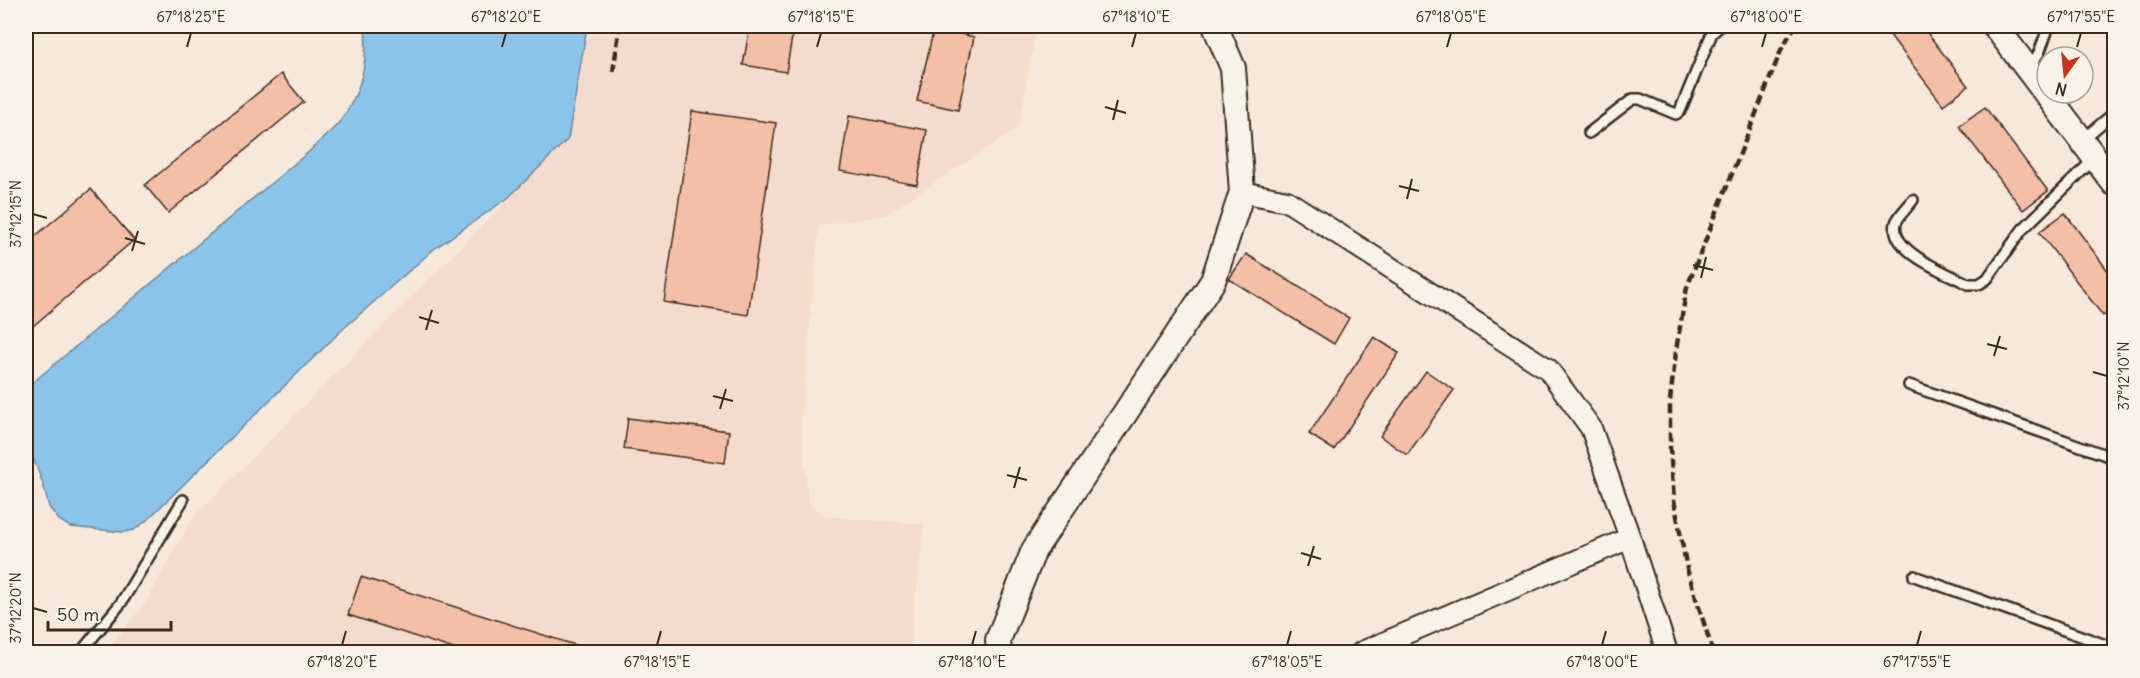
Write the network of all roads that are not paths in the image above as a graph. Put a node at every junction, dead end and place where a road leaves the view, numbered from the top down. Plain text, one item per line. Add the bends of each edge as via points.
1 (1215, 26) edge
2 (1720, 26) edge
3 (1995, 26) edge
4 (2049, 26) edge
5 (2027, 69) junction
6 (2115, 113) edge
7 (1589, 133) dead end
8 (2088, 149) junction
9 (2115, 183) edge
10 (1242, 192) junction
11 (1913, 200) dead end
12 (1909, 385) dead end
13 (2115, 458) edge
14 (183, 500) dead end
15 (1630, 538) junction
16 (1914, 576) dead end
17 (2115, 648) edge
18 (81, 652) edge
19 (999, 652) edge
20 (1362, 652) edge
21 (1667, 652) edge

1 - 10 street via 1233,68
2 - 7 lane via 1712,33 1680,111 1676,114 1633,99
3 - 5 street
4 - 5 lane via 2039,53
5 - 8 street
6 - 8 lane
8 - 9 street
8 - 11 lane via 1987,279 1979,284 1968,284 1908,252 1896,237 1896,222
10 - 15 street via 1287,201 1548,369 1592,428
10 - 19 street via 1213,282 1034,550 998,640
12 - 13 lane
14 - 18 lane via 121,603
15 - 20 street
15 - 21 street
16 - 17 lane

